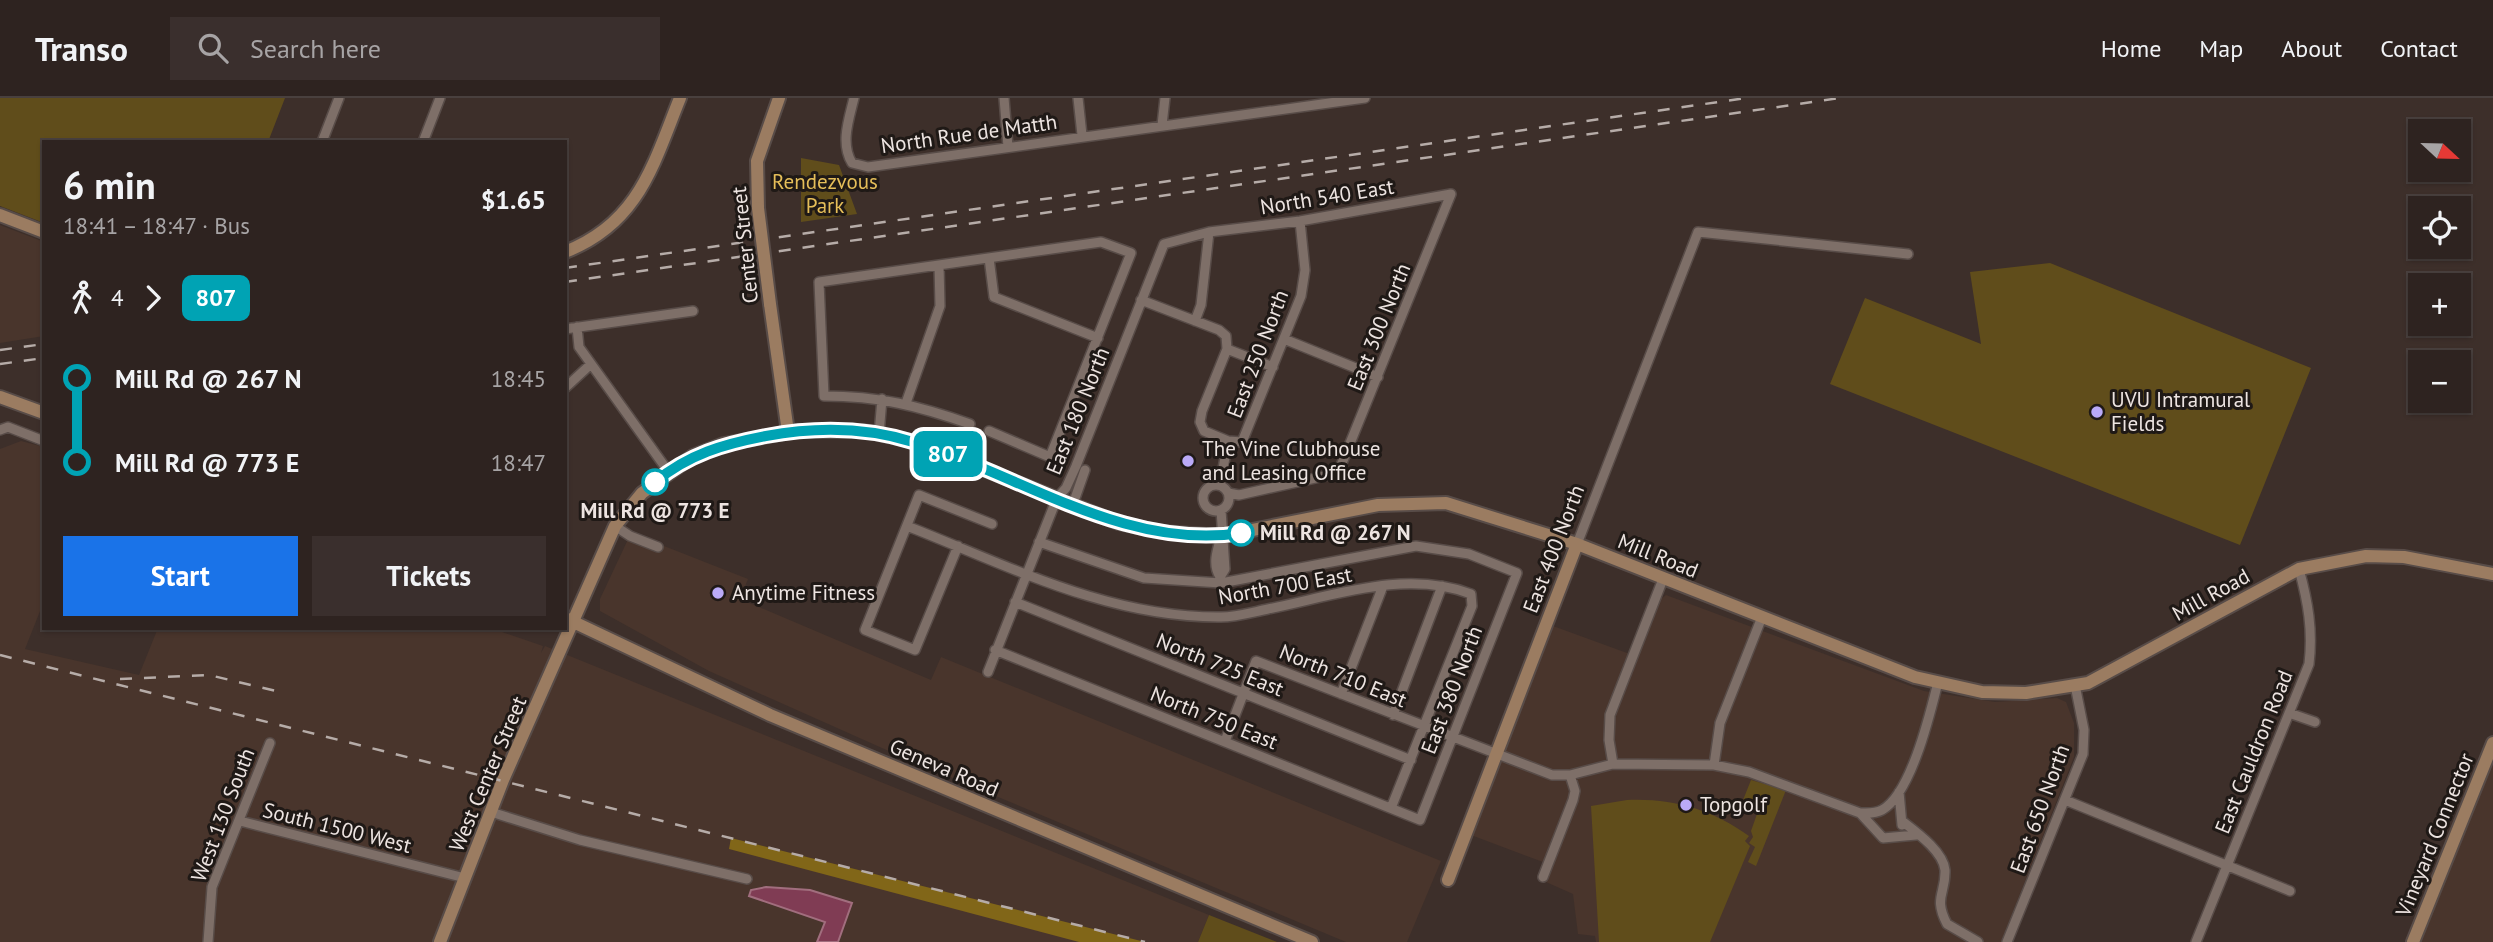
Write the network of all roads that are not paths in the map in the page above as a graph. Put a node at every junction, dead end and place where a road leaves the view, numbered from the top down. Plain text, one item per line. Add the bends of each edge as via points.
1 (339, 98) edge
2 (440, 98) edge
3 (680, 98) edge
4 (779, 98) edge
5 (854, 98) edge
6 (1004, 98) edge
7 (1078, 98) edge
8 (1165, 98) edge
9 (1365, 98) edge
10 (1162, 125) junction
11 (1087, 134) junction
12 (323, 140) edge
13 (424, 140) edge
14 (1008, 147) junction
15 (1451, 194) joint
16 (0, 215) edge
17 (1300, 220) junction
18 (42, 231) edge
19 (1209, 232) junction
20 (567, 250) edge
21 (1909, 254) dead end
22 (989, 258) junction
23 (939, 265) junction
24 (1141, 300) junction
25 (693, 311) dead end
26 (1195, 321) junction
27 (577, 327) junction
28 (567, 328) edge
29 (1098, 338) junction
30 (1284, 339) junction
31 (1227, 349) junction
32 (592, 364) junction
33 (1273, 367) junction
34 (1378, 377) junction
35 (567, 386) edge
36 (0, 397) edge
37 (883, 399) junction
38 (906, 403) junction
39 (42, 412) edge
40 (970, 424) dead end
41 (0, 430) edge
42 (989, 431) dead end
43 (788, 432) junction
44 (878, 434) junction
45 (42, 440) edge
46 (1228, 441) junction
47 (1086, 470) dead end
48 (668, 471) junction
49 (1220, 485) junction
50 (1228, 493) junction
51 (1057, 498) junction
52 (1073, 504) junction
53 (1221, 510) junction
54 (992, 524) dead end
55 (615, 526) junction
56 (906, 526) junction
57 (1222, 536) junction
58 (1039, 542) junction
59 (1577, 544) junction
60 (958, 546) junction
61 (658, 547) dead end
62 (2299, 569) junction
63 (1026, 574) junction
64 (2493, 575) edge
65 (1663, 579) junction
66 (1383, 586) junction
67 (1442, 586) junction
68 (1015, 602) junction
69 (1762, 617) junction
70 (570, 620) edge
71 (566, 630) edge
72 (995, 650) junction
73 (988, 672) dead end
74 (1938, 682) junction
75 (2075, 685) junction
76 (1244, 694) junction
77 (1341, 694) junction
78 (2289, 713) junction
79 (1393, 715) junction
80 (2315, 722) dead end
81 (1424, 728) junction
82 (1452, 739) junction
83 (1224, 741) junction
84 (270, 743) dead end
85 (2493, 743) edge
86 (1494, 754) junction
87 (1411, 760) junction
88 (1613, 764) junction
89 (1714, 765) junction
90 (1570, 775) junction
91 (1899, 792) junction
92 (2065, 800) junction
93 (1391, 808) junction
94 (1881, 810) junction
95 (491, 812) junction
96 (1860, 813) junction
97 (1901, 819) junction
98 (1420, 820) joint
99 (240, 821) junction
100 (1875, 832) junction
101 (1897, 835) junction
102 (1916, 835) junction
103 (2228, 864) junction
104 (1543, 877) dead end
105 (465, 878) junction
106 (747, 879) dead end
107 (1448, 880) dead end
108 (2290, 891) dead end
109 (208, 942) edge
110 (440, 942) edge
111 (1312, 942) edge
112 (1978, 942) edge
113 (2007, 942) edge
114 (2196, 942) edge
115 (2413, 942) edge

1 - 12 street
2 - 13 street
3 - 20 main road via 645,184 631,206 610,228
4 - 43 main road, Center Street, bridge via 757,161 758,208
5 - 14 street, North Rue de Matth via 846,129 852,163 868,167
6 - 14 street
7 - 11 street
8 - 10 street
9 - 10 street, North Rue de Matth
10 - 11 street, North Rue de Matth
11 - 14 street, North Rue de Matth
15 - 17 street, North 540 East
15 - 34 street, East 300 North
16 - 18 main road
17 - 19 street, North 540 East
17 - 30 street, East 250 North via 1305,270 1301,296
19 - 24 street, East 180 North via 1164,244
19 - 26 street
21 - 59 street, East 400 North via 1698,232
22 - 23 street
22 - 29 street via 994,297
22 - 29 street via 1101,242 1131,253
23 - 37 street via 820,282 824,396
23 - 38 street via 940,306
24 - 26 street
24 - 51 street, East 180 North via 1074,473
25 - 27 street
26 - 31 street via 1226,336
27 - 28 street
27 - 32 street via 579,347
29 - 42 street via 1051,457
30 - 33 street, East 250 North
30 - 34 street
31 - 33 street
31 - 46 street via 1200,422 1204,431
32 - 35 street
32 - 48 street
33 - 46 street, East 250 North via 1242,442
34 - 50 street, East 300 North via 1338,473 1239,495
36 - 39 main road
37 - 38 street
37 - 44 street
38 - 40 street
41 - 45 street via 8,427
43 - 44 main road, Mill Road
43 - 48 main road, Mill Road via 724,444
44 - 51 main road, Mill Road via 912,441
46 - 49 street, East 250 North
47 - 52 street, East 180 North
48 - 55 main road, West Center Street
49 - 50 street
49 - 53 street via 1208,488 1204,500 1208,508
50 - 53 street via 1227,505
51 - 52 main road, Mill Road
51 - 58 street, East 180 North
52 - 57 main road, Mill Road via 1119,523 1161,532
53 - 57 street
54 - 56 street via 919,495
55 - 61 street
55 - 70 main road, West Center Street
56 - 60 street
56 - 60 street via 865,630 915,650
57 - 59 main road, Mill Road via 1378,505 1446,503
58 - 63 street, East 180 North
58 - 82 street, East 380 North via 1144,578 1221,583 1416,546 1469,554 1517,573
59 - 65 main road, Mill Road
59 - 86 main road, East 400 North
60 - 63 street
62 - 64 main road, Mill Road via 2366,556 2404,557
62 - 75 main road, Mill Road via 2088,683
62 - 78 street, East Cauldron Road via 2312,637 2309,664
63 - 66 street, North 700 East via 1133,610 1173,616 1224,617
63 - 68 street, East 180 North
65 - 69 main road, Mill Road
65 - 88 street via 1610,715
66 - 67 street, North 700 East via 1412,582
66 - 77 street
67 - 79 street
67 - 81 street, North 700 East via 1471,593 1472,606
68 - 72 street, East 180 North
68 - 76 street, North 725 East
69 - 74 main road, Mill Road via 1914,677
69 - 89 street via 1720,723
70 - 111 main road, Geneva Road via 770,715
71 - 95 main road, West Center Street
72 - 73 street, East 180 North
72 - 83 street, North 750 East
74 - 75 main road, Mill Road via 1982,692
74 - 91 street via 1927,725
75 - 92 street, East 650 North via 2084,730 2083,754
76 - 77 street, North 710 East via 1256,661
76 - 83 street
76 - 87 street, North 725 East
77 - 79 street, North 710 East
78 - 80 street
78 - 103 street, East Cauldron Road
79 - 81 street, North 710 East
81 - 82 street, North 710 East
81 - 87 street
82 - 86 street, North 710 East
82 - 98 street, East 380 North
83 - 93 street, North 750 East
84 - 99 street, West 130 South
85 - 115 main road, Vineyard Connector
86 - 90 street via 1552,775
86 - 107 main road, East 400 North
87 - 93 street
88 - 89 street
88 - 90 street
89 - 96 street via 1749,772
90 - 104 street via 1573,800
91 - 94 street
91 - 97 street
92 - 103 street
92 - 113 street, East 650 North
93 - 98 street, North 750 East
94 - 96 street
94 - 97 street via 1893,810
94 - 100 street via 1873,819
95 - 105 main road, West Center Street
95 - 106 street via 580,840
96 - 100 street
97 - 101 street
97 - 102 street
99 - 105 street, South 1500 West
99 - 109 street, West 130 South via 212,887
100 - 101 street via 1883,838
101 - 102 street
102 - 112 street via 1937,851 1945,870 1940,898 1947,924
103 - 108 street
103 - 114 street, East Cauldron Road
105 - 110 main road, West Center Street

